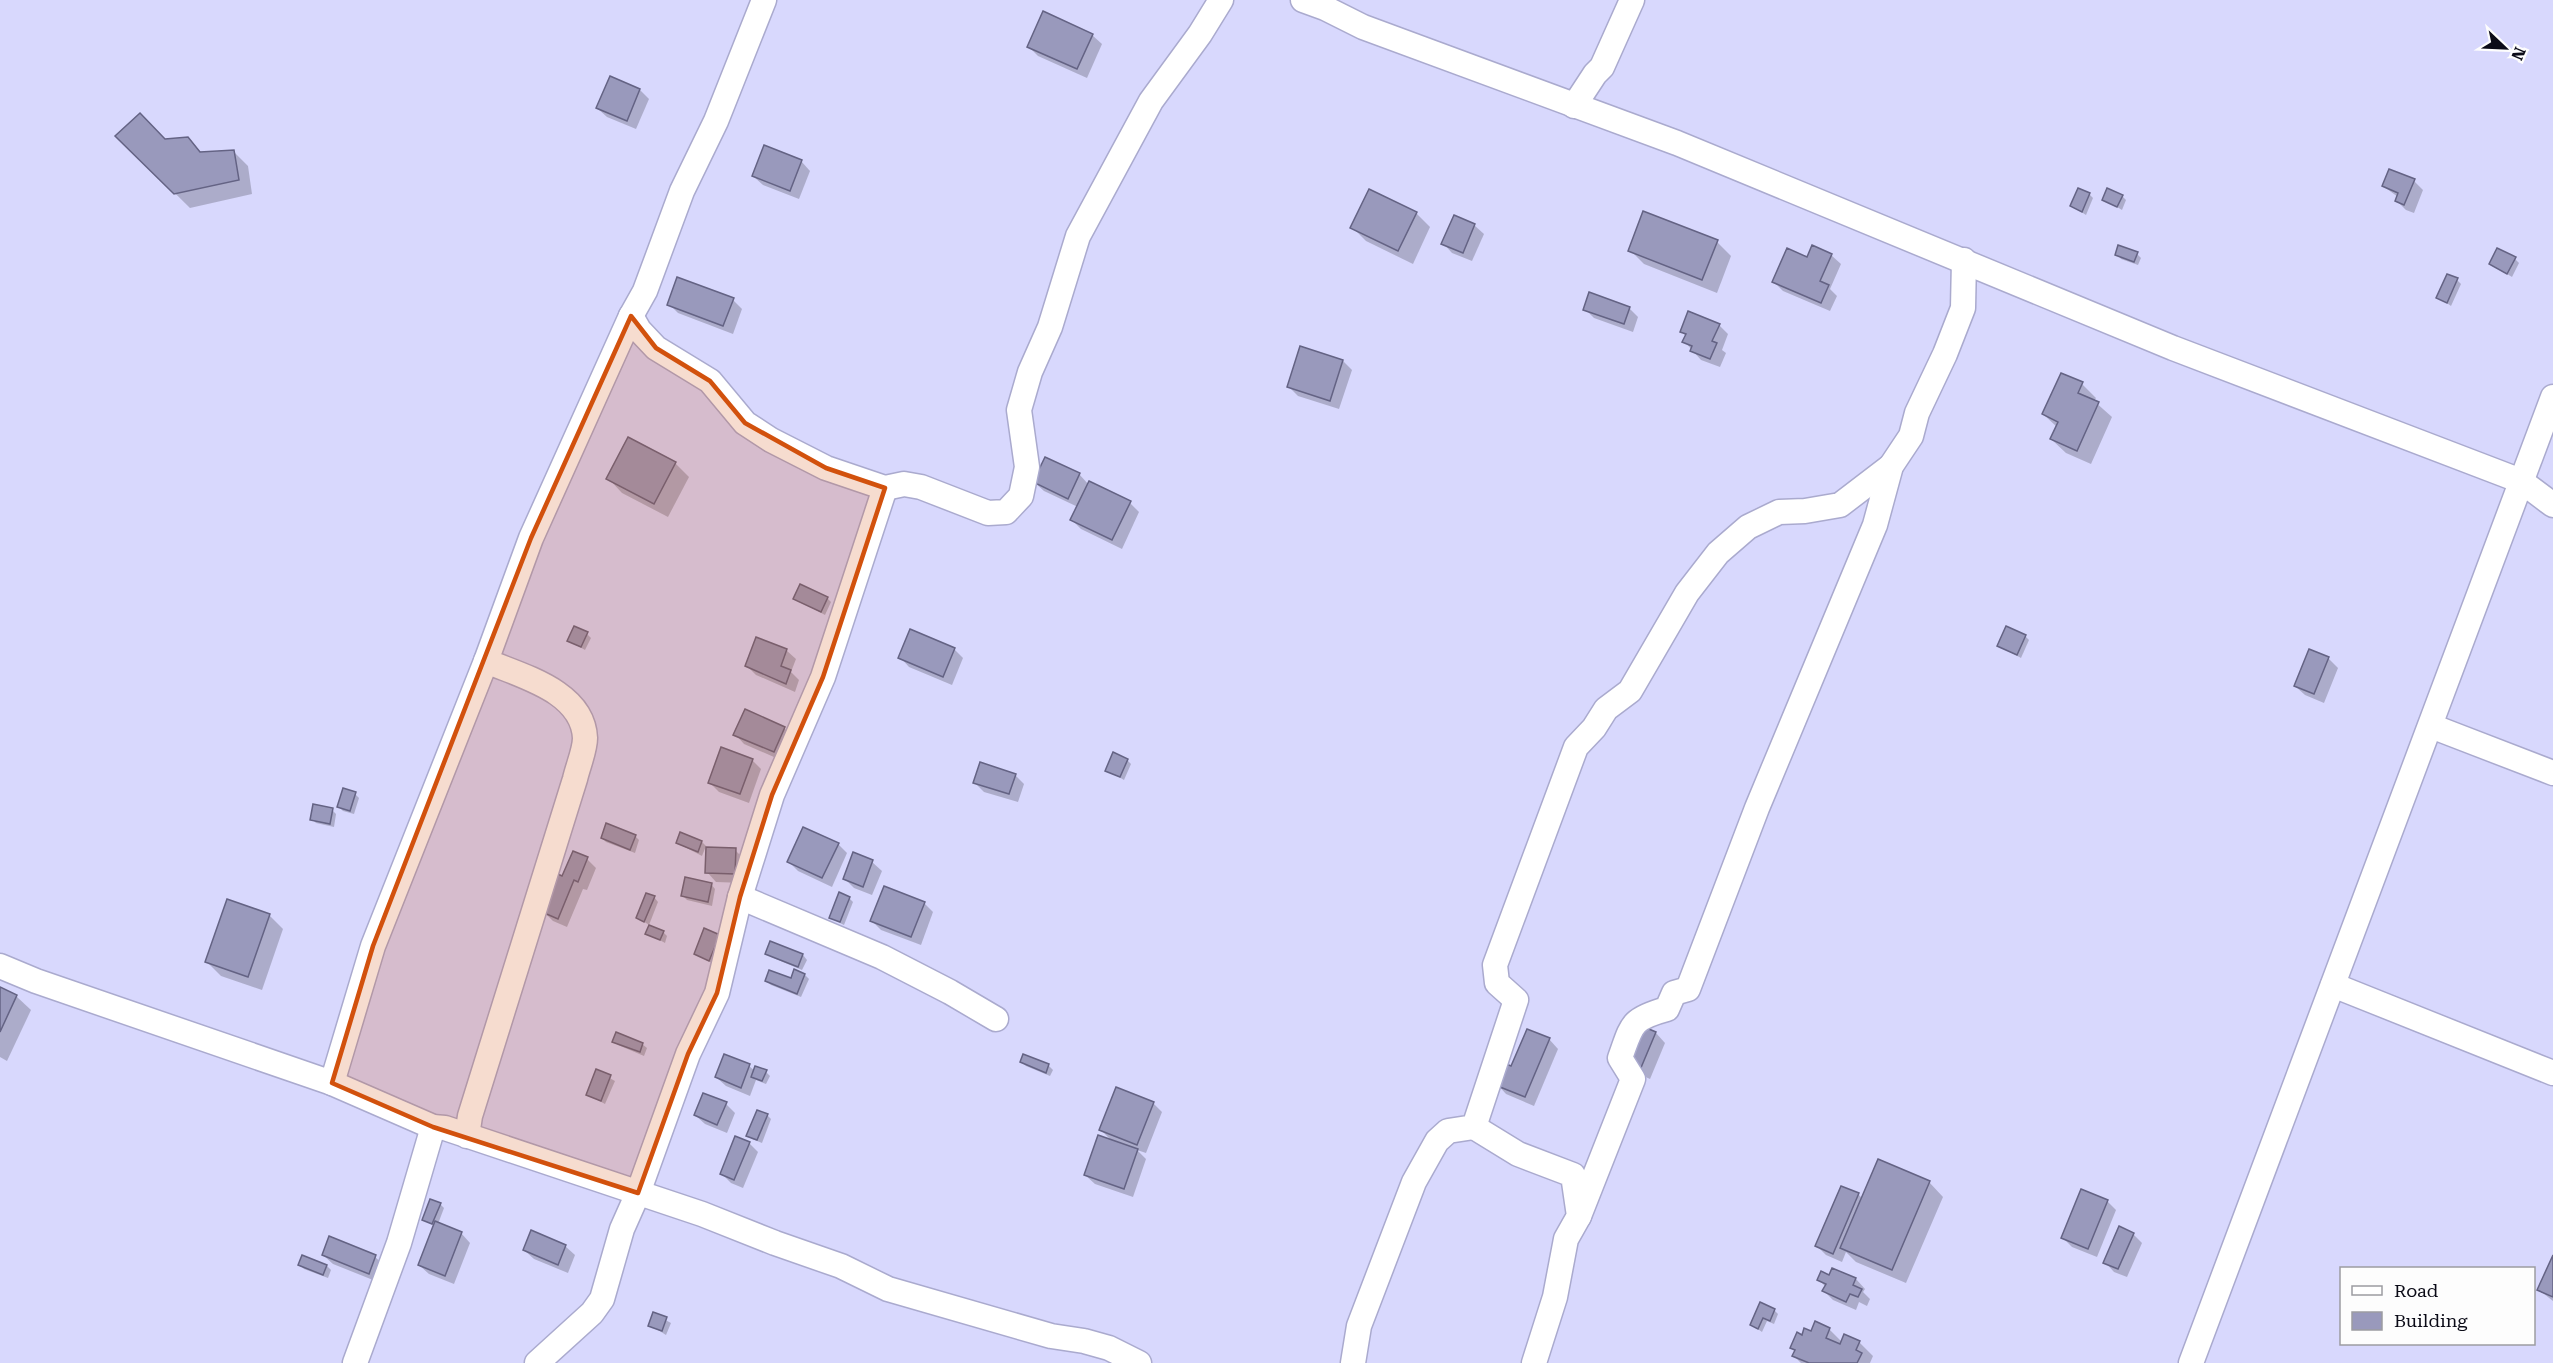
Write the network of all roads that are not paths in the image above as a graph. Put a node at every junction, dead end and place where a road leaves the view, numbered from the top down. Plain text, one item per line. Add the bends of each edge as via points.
1 (764, 0) edge
2 (1221, 0) edge
3 (1303, 0) edge
4 (1632, 0) edge
5 (1574, 106) junction
6 (1964, 260) junction
7 (631, 316) junction
8 (2553, 397) edge
9 (1891, 466) junction
10 (2521, 481) junction
11 (885, 488) junction
12 (2553, 506) edge
13 (486, 661) junction
14 (2431, 726) junction
15 (2553, 772) edge
16 (740, 897) junction
17 (0, 966) edge
18 (2333, 986) junction
19 (996, 1019) dead end
20 (2553, 1073) edge
21 (333, 1083) junction
22 (1474, 1127) junction
23 (433, 1128) junction
24 (467, 1136) junction
25 (638, 1193) junction
26 (1579, 1215) junction
27 (355, 1363) edge
28 (537, 1363) edge
29 (1139, 1363) edge
30 (1353, 1363) edge
31 (1534, 1363) edge
32 (2191, 1363) edge

1 - 7 street via 716,121 682,191 645,291
2 - 11 street via 1151,101 1078,236 1050,327 1018,410 1028,467 1021,496 1006,512 988,513 921,487 904,484
3 - 5 street via 1363,27
4 - 5 street via 1602,67
5 - 6 street
6 - 9 street via 1963,308 1917,413 1911,436
6 - 10 street via 2173,348
7 - 11 street via 656,348 710,381 746,423 771,440 826,468
7 - 13 street via 531,538
8 - 10 street
9 - 22 street via 1840,506 1779,512 1761,518 1718,553 1687,593 1630,691 1606,710 1576,747 1495,965 1497,983 1516,1000
9 - 26 street via 1875,525 1756,808 1688,989 1674,993 1666,1010 1647,1014 1631,1028 1620,1059 1633,1079
10 - 12 street
10 - 14 street
11 - 16 street via 823,676 772,795
13 - 21 street via 373,946
13 - 24 street via 543,685 570,702 580,716 585,739
14 - 15 street
14 - 18 street
16 - 19 street via 882,957
16 - 25 street via 717,993 688,1054
17 - 21 street
18 - 20 street
18 - 32 street
21 - 23 street
22 - 26 street via 1518,1154 1573,1175
22 - 30 street via 1448,1131 1437,1141 1414,1182 1359,1326
23 - 24 street
23 - 27 street via 399,1243
24 - 25 street
25 - 28 street via 622,1229 602,1299
25 - 29 street via 841,1266 888,1289 1051,1336 1109,1348
26 - 31 street via 1566,1239 1555,1297

